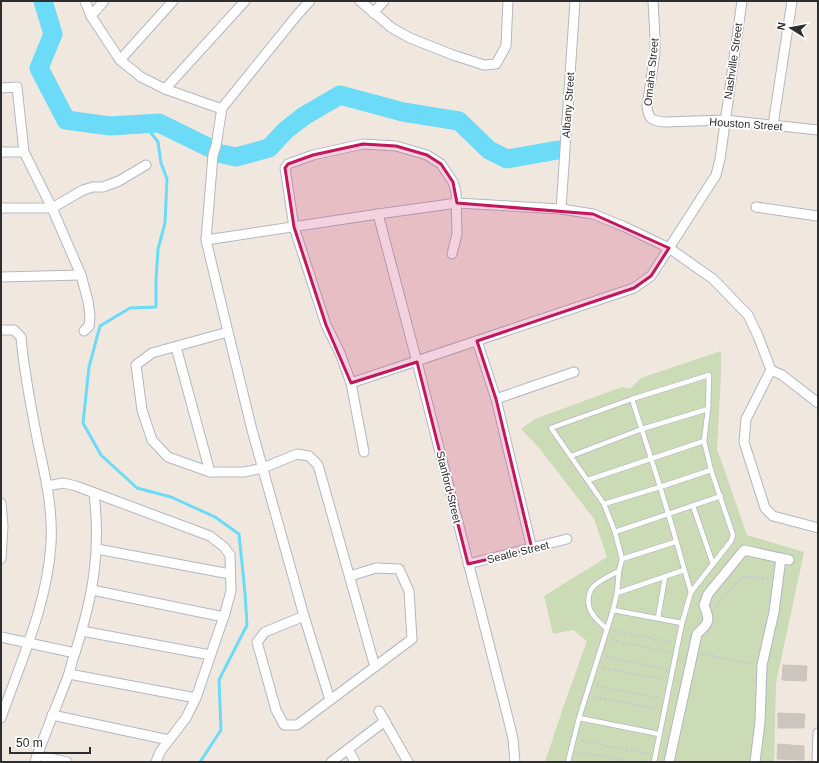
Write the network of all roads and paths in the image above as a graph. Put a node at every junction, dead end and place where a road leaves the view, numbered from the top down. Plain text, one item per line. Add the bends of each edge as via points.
1 (86, 1) edge
2 (104, 1) edge
3 (173, 1) edge
4 (244, 1) edge
5 (310, 1) edge
6 (360, 1) edge
7 (384, 1) edge
8 (508, 1) edge
9 (574, 1) edge
10 (653, 1) edge
11 (742, 1) edge
12 (792, 1) edge
13 (373, 13) junction
14 (91, 16) junction
15 (120, 60) junction
16 (1, 88) edge
17 (165, 90) junction
18 (222, 108) junction
19 (651, 119) joint
20 (726, 120) junction
21 (773, 125) junction
22 (818, 130) edge
23 (1, 152) edge
24 (24, 152) junction
25 (146, 165) dead end
26 (457, 203) junction
27 (756, 207) dead end
28 (1, 208) edge
29 (52, 208) junction
30 (560, 209) junction
31 (378, 214) junction
32 (818, 216) edge
33 (294, 227) junction
34 (206, 240) junction
35 (669, 248) junction
36 (452, 254) dead end
37 (81, 275) junction
38 (1, 277) edge
39 (1, 330) edge
40 (84, 331) dead end
41 (228, 332) junction
42 (477, 341) junction
43 (176, 347) junction
44 (417, 362) junction
45 (771, 370) junction
46 (574, 372) dead end
47 (351, 383) junction
48 (496, 399) junction
49 (632, 399) junction
50 (818, 404) edge
51 (708, 409) junction
52 (642, 429) junction
53 (704, 441) junction
54 (364, 452) dead end
55 (571, 456) junction
56 (652, 459) junction
57 (263, 468) junction
58 (711, 470) junction
59 (210, 472) junction
60 (588, 480) junction
61 (47, 486) junction
62 (660, 487) junction
63 (94, 493) junction
64 (721, 496) junction
65 (1, 503) edge
66 (604, 504) junction
67 (693, 506) junction
68 (668, 514) junction
69 (2, 526) edge
70 (818, 528) edge
71 (615, 532) junction
72 (567, 539) dead end
73 (675, 542) junction
74 (97, 549) junction
75 (532, 549) junction
76 (1, 558) edge
77 (622, 559) junction
78 (468, 564) junction
79 (713, 564) junction
80 (684, 570) junction
81 (619, 571) junction
82 (230, 574) junction
83 (350, 576) junction
84 (665, 577) junction
85 (778, 581) junction
86 (92, 590) junction
87 (692, 592) junction
88 (617, 594) junction
89 (613, 610) junction
90 (304, 616) junction
91 (708, 616) junction
92 (224, 617) junction
93 (658, 618) junction
94 (682, 623) junction
95 (607, 629) junction
96 (82, 631) junction
97 (1, 637) edge
98 (604, 639) junction
99 (27, 643) junction
100 (678, 643) junction
101 (693, 652) junction
102 (75, 653) junction
103 (676, 653) junction
104 (210, 656) junction
105 (599, 656) junction
106 (762, 665) junction
107 (375, 666) junction
108 (596, 666) junction
109 (672, 670) junction
110 (69, 674) junction
111 (670, 680) junction
112 (590, 685) junction
113 (586, 696) junction
114 (196, 698) junction
115 (666, 699) junction
116 (330, 700) junction
117 (664, 710) junction
118 (379, 711) dead end
119 (52, 715) junction
120 (1, 718) edge
121 (579, 718) junction
122 (385, 722) junction
123 (818, 733) edge
124 (659, 734) junction
125 (169, 740) junction
126 (574, 740) junction
127 (348, 749) junction
128 (571, 750) junction
129 (655, 755) junction
130 (36, 759) edge
131 (66, 762) edge
132 (156, 762) edge
133 (331, 762) edge
134 (355, 762) edge
135 (408, 762) edge
136 (515, 762) edge
137 (568, 762) edge
138 (632, 762) edge
139 (654, 762) edge
140 (668, 762) edge
141 (755, 762) edge
142 (817, 762) edge

1 - 14 street
2 - 14 street
3 - 15 street
4 - 17 street
5 - 18 street
6 - 13 street
7 - 13 street
8 - 13 street via 506,46 496,64 484,65 410,38
9 - 30 street, Albany Street
10 - 19 street, Omaha Street via 655,53 647,106 647,113
11 - 20 street, Nashville Street
12 - 21 street
14 - 15 street
15 - 17 street via 141,77
16 - 24 street via 17,87
17 - 18 street
18 - 34 street via 213,155
19 - 20 street, Houston Street via 657,122
20 - 21 street, Houston Street
20 - 35 street, Nashville Street via 716,175
21 - 22 street, Houston Street
23 - 24 street
24 - 29 street
25 - 29 street via 103,187 84,190
26 - 30 street
26 - 31 street
26 - 33 street via 453,182 441,164 427,155 396,146 363,144 313,155 288,164 286,168
26 - 36 street via 457,234
27 - 32 street
28 - 29 street
29 - 37 street
30 - 35 street via 593,214
31 - 33 street
31 - 44 street, Stanford Street
33 - 34 street
33 - 47 street via 326,325
34 - 41 street
35 - 42 street, Nashville Street via 651,276 634,288
35 - 45 street via 713,279 748,315
37 - 38 street
37 - 40 street via 90,309 89,326
39 - 61 street via 14,330 21,337
41 - 43 street
41 - 57 street
42 - 44 street, Nashville Street
42 - 48 street
43 - 59 street
43 - 59 street via 152,353 136,365 142,410 152,440 168,457
44 - 47 street, Nashville Street
44 - 78 street, Stanford Street
45 - 50 street via 782,375
45 - 70 street via 746,419 744,442 765,508 773,516
46 - 48 street
47 - 54 street
48 - 75 street
49 - 51 lane via 709,375
49 - 52 lane
49 - 55 lane via 551,428
51 - 52 lane
51 - 53 lane
52 - 55 lane
52 - 56 lane
53 - 56 lane
53 - 58 lane
55 - 60 lane
56 - 60 lane
56 - 62 lane
57 - 59 street via 244,472
57 - 83 street via 297,454 309,456 318,465
57 - 90 street
58 - 62 lane
58 - 64 lane
60 - 66 lane
61 - 63 street via 63,483
61 - 99 street via 51,544 43,599
62 - 66 lane
62 - 68 lane
63 - 74 street
63 - 82 street via 210,536 230,555
64 - 67 lane
64 - 79 lane via 733,535
65 - 69 street
66 - 71 lane
67 - 68 lane
67 - 79 lane
68 - 71 lane
68 - 73 lane
69 - 76 street
71 - 77 lane
72 - 75 street, Seatle Street
73 - 77 lane
73 - 80 lane
74 - 82 street
74 - 86 street
75 - 78 street, Seatle Street
77 - 81 lane
78 - 136 street, Stanford Street via 513,739
79 - 87 lane
80 - 84 lane
80 - 87 lane
81 - 88 lane
81 - 95 lane via 590,590 589,606 592,613
82 - 92 street via 231,591
83 - 107 street
83 - 107 street via 376,568 398,569 408,591 412,639
84 - 88 lane
84 - 93 lane
85 - 91 path via 743,576
85 - 91 street via 785,559 744,550 708,594 704,605
85 - 106 street
86 - 92 street
86 - 96 street
87 - 94 lane
88 - 89 lane
89 - 93 lane
89 - 95 lane
90 - 116 street
90 - 116 street via 265,632 257,642 276,710 284,725 297,725
91 - 101 street via 707,623 697,634
92 - 104 street
93 - 94 lane
94 - 100 lane
95 - 98 lane
95 - 100 path
96 - 102 street
96 - 104 street
97 - 99 street
98 - 103 path
98 - 105 lane
99 - 102 street
99 - 120 street
100 - 103 lane
101 - 106 path
101 - 140 street
102 - 110 street
103 - 109 lane
104 - 114 street
105 - 108 lane
105 - 109 path
106 - 141 street via 760,722
107 - 116 street
108 - 111 path
108 - 112 lane
109 - 111 lane
110 - 114 street
110 - 119 street
111 - 115 lane
112 - 113 lane
112 - 115 path
113 - 117 path
113 - 121 lane
114 - 125 street via 186,718
115 - 117 lane
117 - 124 lane
118 - 122 street
119 - 125 street
119 - 130 street
121 - 124 lane
121 - 126 lane
122 - 127 street
122 - 135 street
123 - 142 street
124 - 129 lane
125 - 132 street
126 - 128 lane
126 - 129 path
127 - 133 street
127 - 134 street
128 - 137 lane
128 - 138 path
129 - 139 lane
130 - 131 street

